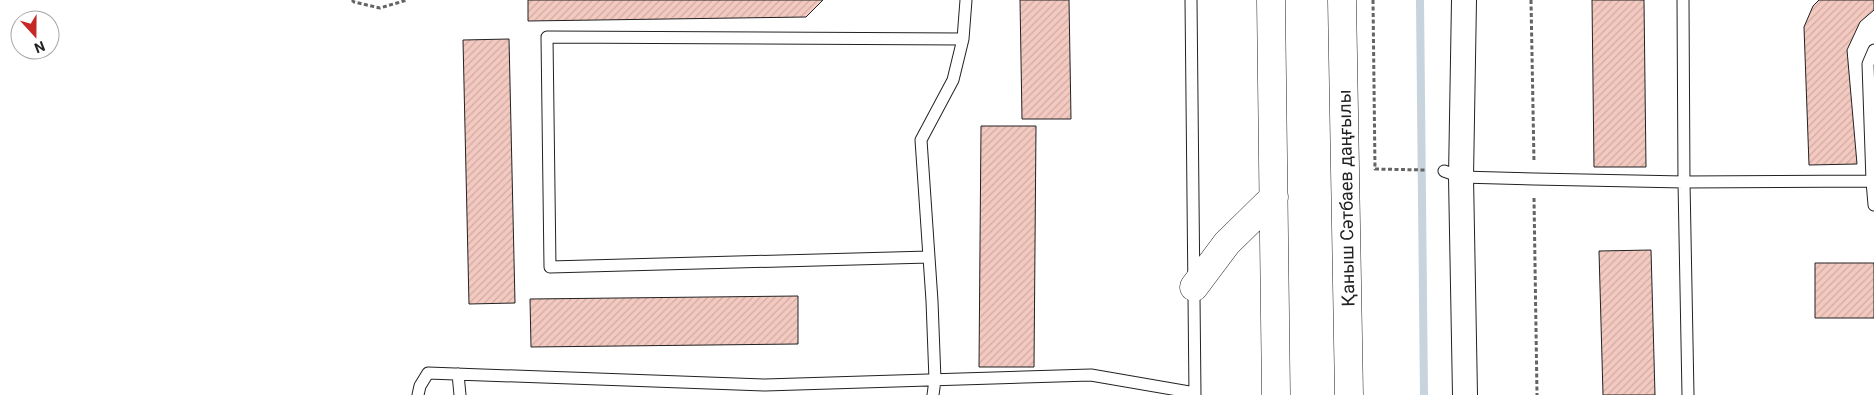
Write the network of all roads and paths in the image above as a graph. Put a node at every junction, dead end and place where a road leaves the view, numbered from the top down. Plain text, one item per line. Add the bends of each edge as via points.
1 (352, 0) edge
2 (407, 0) edge
3 (966, 0) edge
4 (1191, 0) edge
5 (1271, 0) edge
6 (1342, 0) edge
7 (1373, 0) edge
8 (1464, 0) edge
9 (1682, 0) edge
10 (963, 39) junction
11 (1874, 50) edge
12 (1452, 174) junction
13 (1872, 181) junction
14 (1684, 182) junction
15 (1274, 197) junction
16 (1874, 205) edge
17 (928, 257) junction
18 (1194, 288) junction
19 (458, 374) junction
20 (935, 380) junction
21 (765, 390) edge
22 (1195, 394) edge
23 (418, 395) edge
24 (460, 395) edge
25 (933, 395) edge
26 (1276, 395) edge
27 (1349, 395) edge
28 (1465, 395) edge
29 (1688, 395) edge

1 - 2 path via 380,8
3 - 10 lane
4 - 18 lane
5 - 15 main road
6 - 27 main road, Қаныш Сәтбаев даңғылы
7 - 12 path via 1375,168
8 - 12 street
9 - 14 lane
10 - 17 lane via 953,80 921,140
10 - 17 lane via 547,37 550,267
11 - 13 lane via 1868,64
12 - 14 lane
12 - 28 street
13 - 14 lane
13 - 16 lane
14 - 29 lane
15 - 18 main road via 1226,243
15 - 26 main road
17 - 20 lane
18 - 22 lane
19 - 21 lane
19 - 23 lane via 428,373
19 - 24 lane
20 - 21 lane
20 - 22 lane via 1091,375
20 - 25 lane

